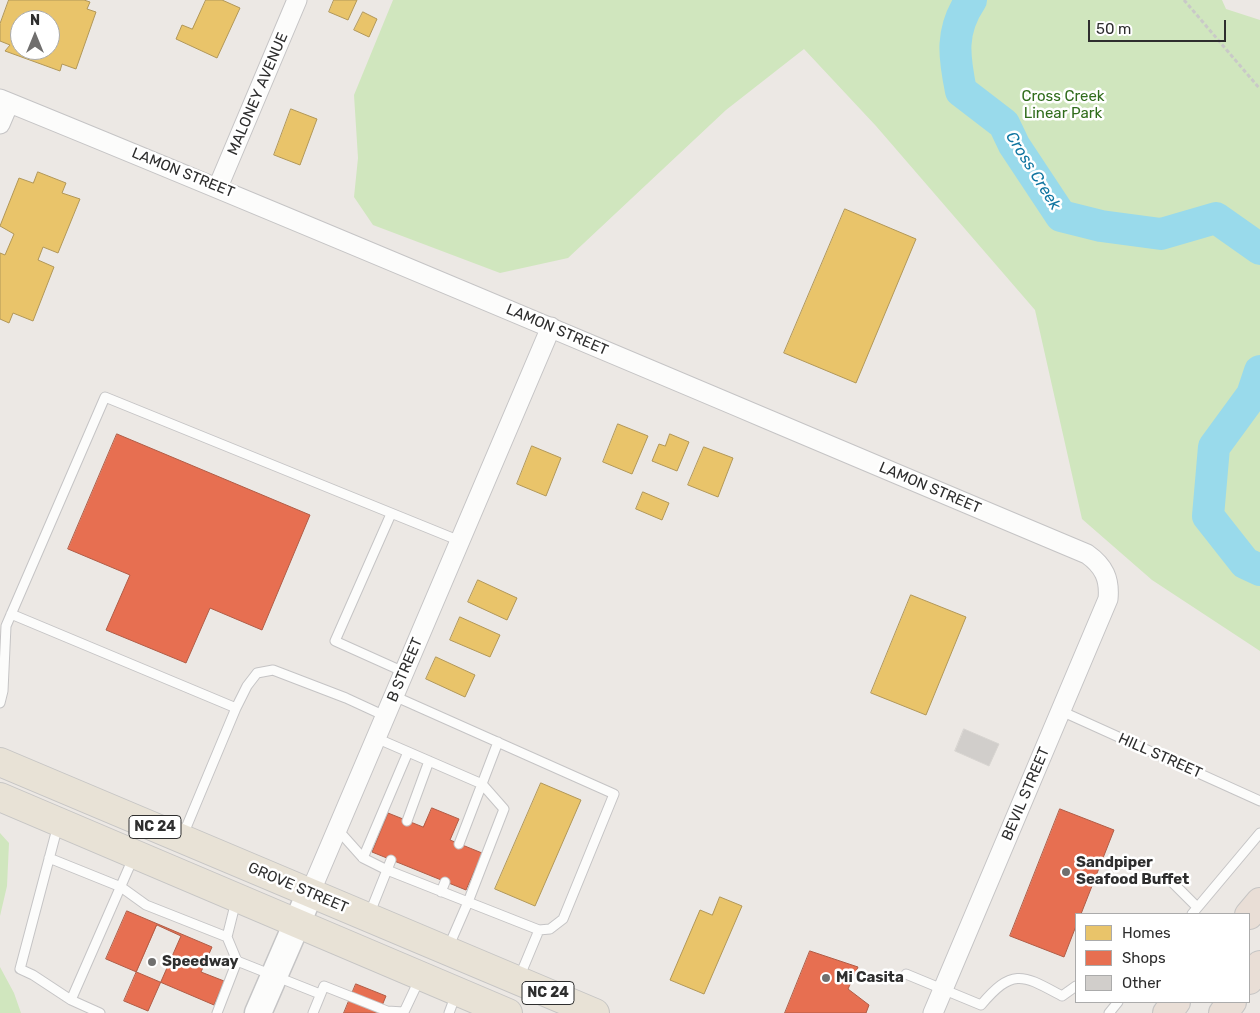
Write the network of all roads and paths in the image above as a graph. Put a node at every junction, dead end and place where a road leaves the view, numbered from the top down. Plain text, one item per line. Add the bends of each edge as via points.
1 (297, 0) edge
2 (1184, 0) edge
3 (1260, 89) edge
4 (5, 101) edge
5 (0, 124) edge
6 (218, 187) junction
7 (551, 327) junction
8 (391, 514) junction
9 (460, 541) junction
10 (1105, 573) joint
11 (11, 614) junction
12 (404, 672) junction
13 (394, 696) junction
14 (0, 703) edge
15 (236, 708) junction
16 (1061, 711) junction
17 (386, 716) junction
18 (376, 738) junction
19 (498, 742) junction
20 (408, 752) junction
21 (429, 761) junction
22 (0, 762) edge
23 (482, 784) junction
24 (0, 798) edge
25 (1260, 801) edge
26 (406, 820) dead end
27 (59, 822) junction
28 (338, 830) junction
29 (1260, 833) edge
30 (182, 838) junction
31 (459, 844) dead end
32 (136, 853) junction
33 (49, 858) junction
34 (363, 858) junction
35 (391, 860) dead end
36 (387, 870) junction
37 (1170, 880) dead end
38 (445, 882) dead end
39 (121, 887) junction
40 (441, 892) junction
41 (310, 893) junction
42 (237, 898) junction
43 (468, 902) junction
44 (1260, 902) edge
45 (1195, 911) edge
46 (1250, 914) edge
47 (368, 917) junction
48 (297, 923) junction
49 (539, 930) junction
50 (227, 937) junction
51 (447, 950) junction
52 (237, 961) junction
53 (1260, 965) edge
54 (906, 974) dead end
55 (275, 976) junction
56 (421, 976) junction
57 (1250, 979) edge
58 (518, 981) junction
59 (1075, 987) edge
60 (943, 990) junction
61 (320, 994) junction
62 (71, 1000) junction
63 (453, 1002) edge
64 (1175, 1003) edge
65 (1231, 1003) edge
66 (387, 1012) edge
67 (100, 1013) edge
68 (216, 1013) edge
69 (258, 1013) edge
70 (312, 1013) edge
71 (508, 1013) edge
72 (595, 1013) edge
73 (933, 1013) edge
74 (1167, 1013) edge
75 (1223, 1013) edge

1 - 6 street, MALONEY AVENUE
2 - 3 path
4 - 5 street
4 - 6 street, LAMON STREET
6 - 7 street, LAMON STREET
7 - 9 street, B STREET
7 - 10 street, LAMON STREET via 1087,554
8 - 9 lane
8 - 11 lane via 105,397
8 - 12 lane via 335,641
9 - 12 street, B STREET
10 - 16 street, BEVIL STREET via 1110,586 1108,599
11 - 14 lane via 6,626 4,691
11 - 15 lane
12 - 13 street, B STREET
13 - 17 street, B STREET
13 - 19 lane
15 - 17 lane via 256,673 273,670
15 - 30 lane
16 - 25 lane, HILL STREET
16 - 60 street, BEVIL STREET
17 - 18 street, B STREET
18 - 20 lane
18 - 28 street, B STREET
19 - 23 lane
19 - 49 lane via 614,794 563,919 550,929
20 - 21 lane
20 - 34 lane
21 - 23 lane
21 - 26 lane
22 - 30 main road, GROVE STREET / NC 24
23 - 31 lane
23 - 43 lane via 504,809
24 - 27 main road, NC 24
27 - 32 main road, NC 24
27 - 33 lane
28 - 34 lane
28 - 41 street, B STREET
29 - 45 lane
30 - 41 main road, GROVE STREET / NC 24
32 - 39 lane
32 - 42 main road, NC 24
33 - 39 lane
33 - 62 lane via 20,969
34 - 36 lane
35 - 36 lane
36 - 40 lane
36 - 47 lane
37 - 45 lane
38 - 40 lane
39 - 50 lane via 146,905
39 - 62 lane
40 - 43 lane
41 - 47 main road, GROVE STREET / NC 24
41 - 48 main road, B STREET
42 - 48 main road, NC 24
42 - 50 lane
43 - 49 lane
43 - 51 lane
44 - 46 highway
47 - 51 main road, GROVE STREET / NC 24
48 - 55 main road, B STREET
48 - 56 main road, NC 24
49 - 58 lane
50 - 52 lane
51 - 58 main road, GROVE STREET / NC 24
52 - 55 lane
52 - 68 lane
53 - 57 highway
54 - 60 lane
55 - 61 lane
55 - 69 main road, B STREET
56 - 63 main road, NC 24
56 - 66 lane via 404,1012
58 - 72 main road, GROVE STREET / NC 24
59 - 60 lane via 1062,996 1029,978 1014,978 998,986 982,1005
60 - 73 street, BEVIL STREET
61 - 66 lane via 324,986
61 - 70 lane
62 - 67 lane
63 - 71 main road, NC 24
64 - 74 highway
65 - 75 highway

